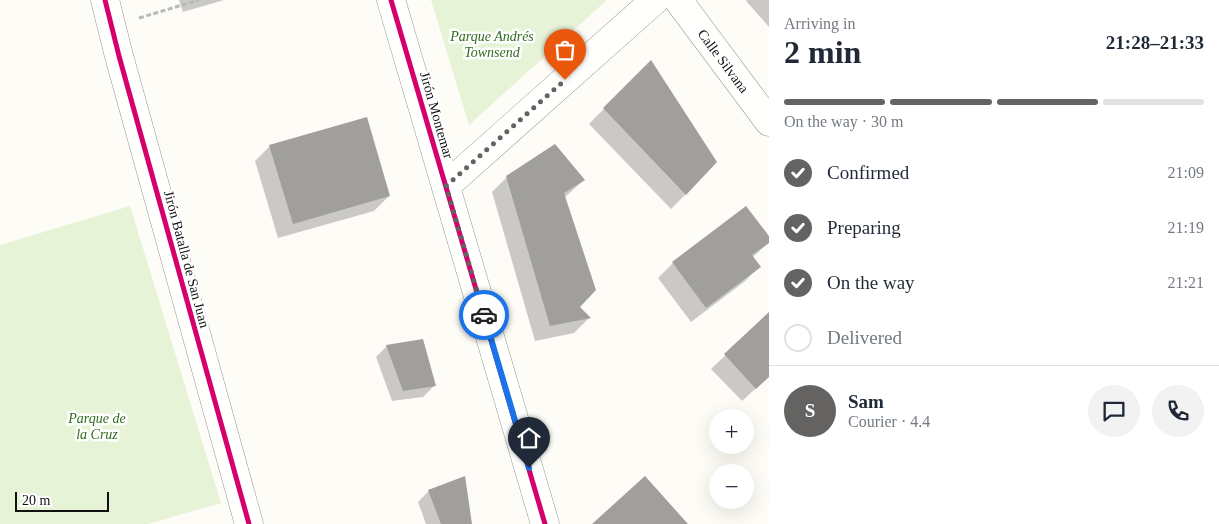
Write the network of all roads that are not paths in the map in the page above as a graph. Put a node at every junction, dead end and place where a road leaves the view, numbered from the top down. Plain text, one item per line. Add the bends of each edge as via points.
1 (105, 0) edge
2 (391, 0) edge
3 (655, 0) edge
4 (678, 0) edge
5 (769, 122) edge
6 (446, 186) junction
7 (249, 524) edge
8 (545, 524) edge

1 - 7 street, Jirón Batalla de San Juan
2 - 6 street, Jirón Montemar
3 - 6 street
4 - 5 street, Calle Silvana
6 - 8 street, Jirón Montemar

